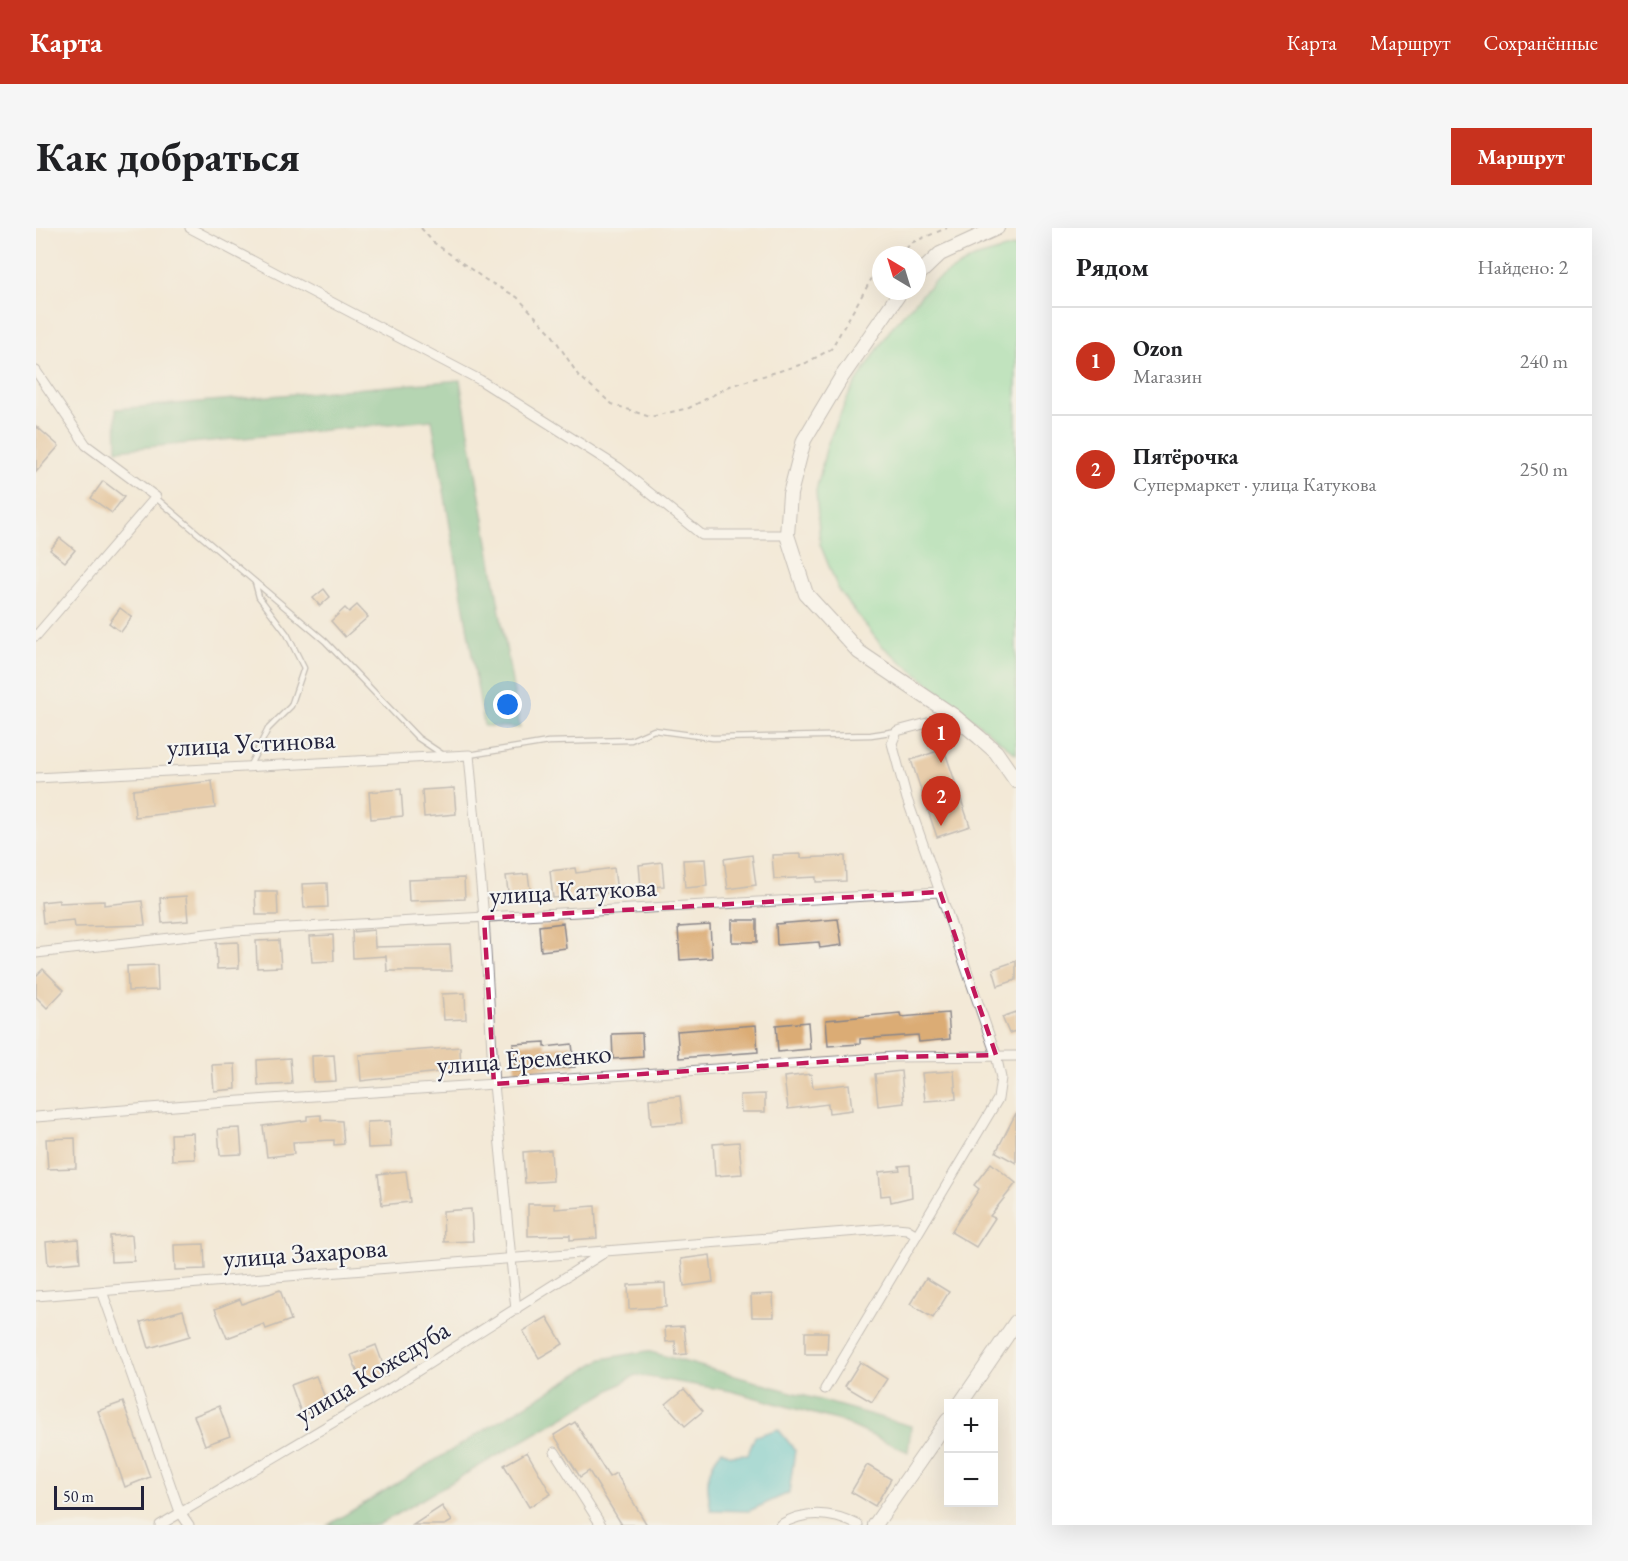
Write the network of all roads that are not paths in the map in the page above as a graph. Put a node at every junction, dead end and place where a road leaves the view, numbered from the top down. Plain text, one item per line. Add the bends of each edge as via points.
1 (190, 228) edge
2 (998, 228) edge
3 (926, 267) edge
4 (895, 300) edge
5 (36, 371) edge
6 (156, 497) junction
7 (788, 535) junction
8 (255, 581) junction
9 (36, 636) edge
10 (954, 716) junction
11 (897, 731) junction
12 (469, 755) junction
13 (444, 756) junction
14 (250, 765) junction
15 (36, 778) edge
16 (1016, 781) edge
17 (940, 892) junction
18 (484, 918) junction
19 (36, 953) edge
20 (996, 1055) junction
21 (1016, 1056) edge
22 (494, 1084) junction
23 (36, 1117) edge
24 (917, 1235) junction
25 (604, 1252) junction
26 (511, 1259) junction
27 (102, 1291) junction
28 (36, 1296) edge
29 (516, 1310) junction
30 (1016, 1322) edge
31 (825, 1389) dead end
32 (963, 1399) edge
33 (944, 1426) edge
34 (555, 1452) dead end
35 (180, 1512) junction
36 (160, 1525) edge
37 (189, 1525) edge
38 (600, 1525) edge
39 (780, 1525) edge
40 (858, 1525) edge
41 (875, 1525) edge

1 - 7 street via 480,380 620,468 702,535
2 - 3 main road via 940,254
4 - 7 main road via 804,440 790,494
5 - 6 street via 86,445
6 - 8 lane
6 - 9 street
7 - 10 main road via 806,594 814,603 859,652
8 - 13 lane via 325,640 418,738
8 - 14 lane via 259,597 287,634 304,668 291,706 268,729
10 - 11 street
10 - 16 main road via 996,752
11 - 12 lane via 871,735 713,738 654,730 631,740 548,742
11 - 17 street via 892,743 907,800
12 - 13 street, улица Устинова
12 - 18 street
13 - 14 street, улица Устинова
14 - 15 street, улица Устинова
17 - 18 street, улица Катукова
17 - 20 street
18 - 19 street, улица Катукова via 234,931
18 - 22 street
20 - 21 street, улица Еременко
20 - 22 street, улица Еременко via 896,1057
20 - 24 street via 1001,1078 998,1099
22 - 23 street, улица Еременко
22 - 26 street
24 - 25 street, улица Кожедуба via 896,1228
24 - 31 street
25 - 26 street, улица Кожедуба
25 - 29 street, улица Кожедуба
26 - 27 street, улица Захарова
26 - 29 street
27 - 28 street, улица Захарова
27 - 35 street
29 - 35 street, улица Кожедуба
30 - 32 main road
33 - 41 main road
34 - 38 street
35 - 36 street, улица Кожедуба
35 - 37 street
39 - 40 street via 815,1513

